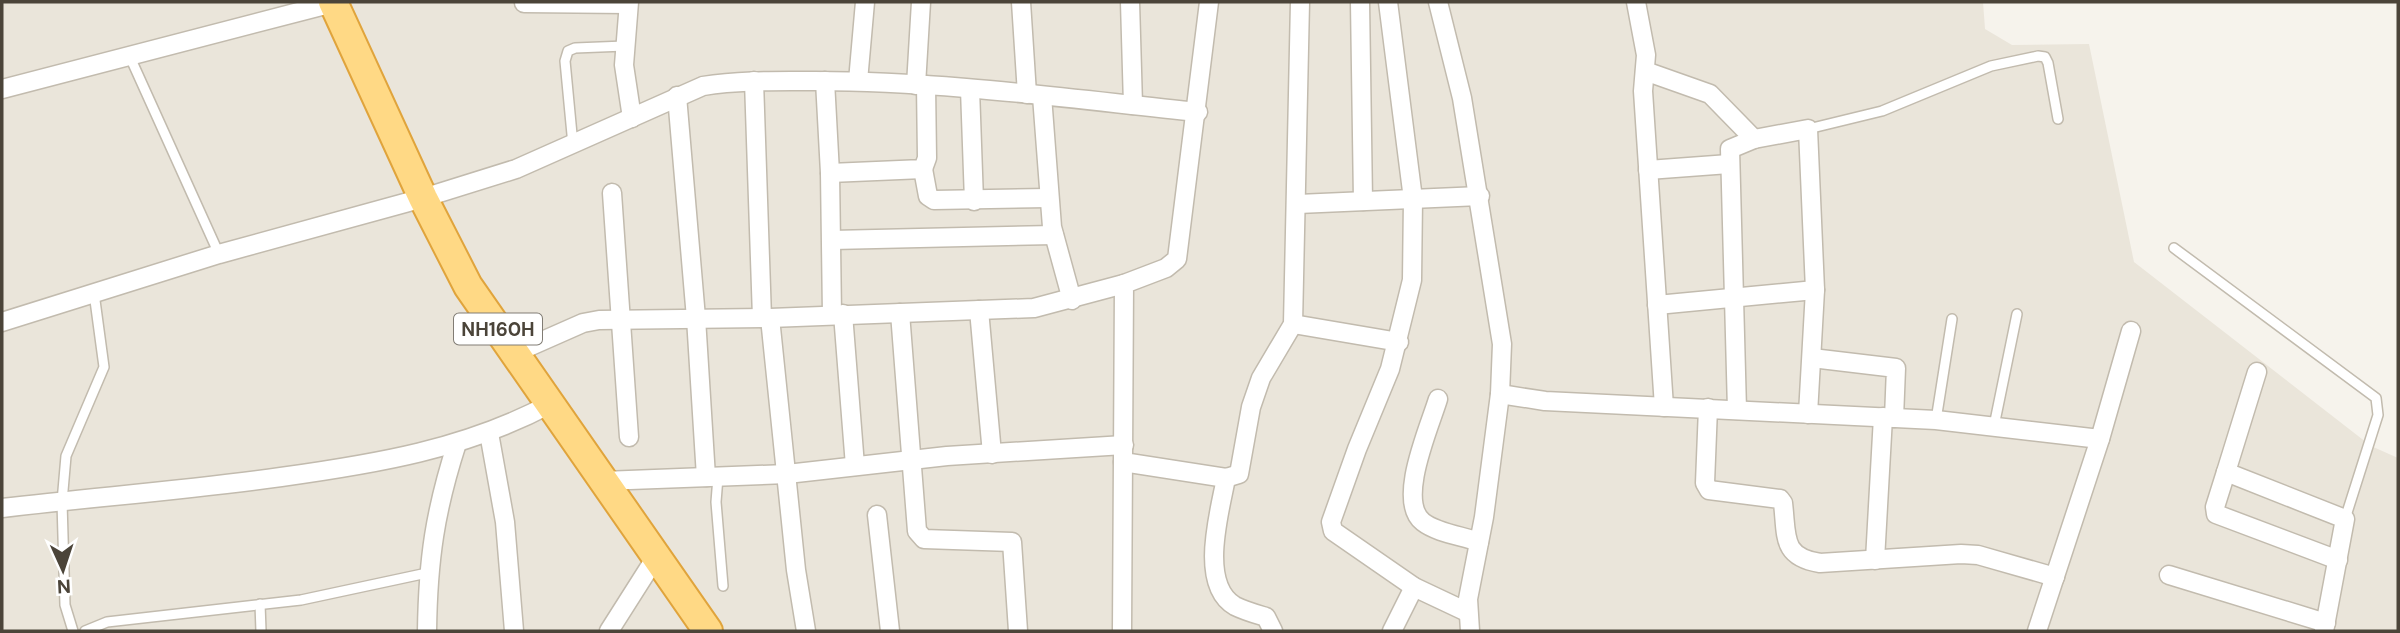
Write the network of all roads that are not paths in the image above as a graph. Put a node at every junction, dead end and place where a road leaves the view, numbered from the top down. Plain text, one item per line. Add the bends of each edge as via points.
1 (333, 2) edge
2 (865, 2) edge
3 (921, 2) edge
4 (1021, 2) edge
5 (1130, 2) edge
6 (1209, 2) edge
7 (1300, 2) edge
8 (1360, 2) edge
9 (1388, 2) edge
10 (1438, 2) edge
11 (1636, 2) edge
12 (524, 3) edge
13 (629, 3) edge
14 (625, 46) junction
15 (130, 57) junction
16 (1645, 71) junction
17 (754, 81) junction
18 (825, 81) junction
19 (858, 81) junction
20 (921, 85) junction
21 (2, 89) edge
22 (970, 89) junction
23 (1034, 95) junction
24 (677, 96) junction
25 (1133, 105) junction
26 (1198, 112) junction
27 (632, 118) junction
28 (2058, 120) dead end
29 (1808, 129) junction
30 (1754, 139) junction
31 (573, 145) junction
32 (1729, 164) junction
33 (923, 169) junction
34 (1648, 170) junction
35 (830, 173) junction
36 (612, 193) dead end
37 (1480, 196) junction
38 (423, 198) junction
39 (1048, 198) junction
40 (1413, 199) junction
41 (974, 201) junction
42 (1363, 201) junction
43 (1298, 204) junction
44 (1054, 235) junction
45 (832, 240) junction
46 (2174, 248) dead end
47 (219, 254) junction
48 (1124, 284) junction
49 (1815, 290) junction
50 (94, 293) junction
51 (1734, 298) junction
52 (1072, 300) junction
53 (1657, 305) junction
54 (979, 310) junction
55 (900, 313) junction
56 (837, 314) junction
57 (2017, 314) dead end
58 (620, 318) junction
59 (696, 318) junction
60 (766, 318) junction
61 (1952, 319) dead end
62 (2, 322) edge
63 (1293, 324) junction
64 (2131, 331) dead end
65 (1399, 342) junction
66 (514, 353) junction
67 (1812, 358) junction
68 (2257, 372) dead end
69 (1500, 394) junction
70 (1438, 399) dead end
71 (550, 404) junction
72 (1664, 407) junction
73 (1708, 408) junction
74 (1737, 410) junction
75 (1808, 414) junction
76 (1888, 418) junction
77 (1936, 420) junction
78 (1994, 426) junction
79 (489, 432) junction
80 (629, 437) dead end
81 (2101, 439) junction
82 (457, 443) junction
83 (992, 454) junction
84 (1124, 454) junction
85 (911, 460) junction
86 (855, 466) junction
87 (2226, 471) junction
88 (787, 474) junction
89 (712, 477) junction
90 (1226, 478) junction
91 (603, 481) junction
92 (62, 502) junction
93 (2, 508) edge
94 (877, 515) dead end
95 (2345, 519) junction
96 (1479, 542) junction
97 (656, 557) junction
98 (1875, 560) junction
99 (2338, 560) junction
100 (428, 573) junction
101 (2169, 575) dead end
102 (2055, 577) junction
103 (723, 586) dead end
104 (1414, 587) junction
105 (260, 604) junction
106 (1467, 612) junction
107 (2325, 627) edge
108 (73, 631) edge
109 (85, 631) edge
110 (261, 631) edge
111 (427, 631) edge
112 (514, 631) edge
113 (609, 631) edge
114 (708, 631) edge
115 (806, 631) edge
116 (890, 631) edge
117 (1018, 631) edge
118 (1122, 631) edge
119 (1273, 631) edge
120 (1392, 631) edge
121 (1470, 631) edge
122 (2037, 631) edge

1 - 15 street
1 - 38 highway, NH160H
2 - 19 street
3 - 20 street
4 - 23 street
5 - 25 street
6 - 26 street
7 - 43 street
8 - 42 street
9 - 40 street
10 - 37 street
11 - 16 street
12 - 13 street
13 - 14 street
14 - 27 street
14 - 31 lane via 568,51 565,61
15 - 21 street
15 - 47 lane
16 - 30 street via 1710,94
16 - 34 street
17 - 18 street
17 - 24 street via 703,86
17 - 60 street
18 - 19 street
18 - 35 street
19 - 20 street
20 - 22 street
20 - 33 street via 927,158
22 - 23 street
22 - 41 street
23 - 25 street
23 - 39 street
24 - 27 street
24 - 59 street
25 - 26 street
26 - 48 street via 1177,259
27 - 31 street
28 - 29 lane via 2048,63 2039,56 1991,66 1899,105
29 - 30 street
29 - 49 street
30 - 32 street via 1730,149
31 - 38 street via 516,169
32 - 34 street
32 - 51 street
33 - 35 street
33 - 41 street via 928,196 934,200
34 - 53 street
35 - 45 street
36 - 58 street
37 - 40 street
37 - 69 street via 1499,317
38 - 47 street
38 - 66 highway, NH160H via 468,286
39 - 41 street
39 - 44 street
40 - 42 street
40 - 65 street via 1412,280
42 - 43 street
43 - 63 street
44 - 45 street
44 - 52 street
45 - 56 street
46 - 95 lane via 2376,398 2378,415
47 - 50 street
48 - 52 street
48 - 84 street
49 - 51 street
49 - 67 street
50 - 62 street
50 - 92 lane via 104,367 66,456
51 - 53 street
51 - 74 street
52 - 54 street via 1034,308
53 - 72 street
54 - 55 street
54 - 83 street
55 - 56 street
55 - 85 street
56 - 60 street
56 - 86 street
57 - 78 lane
58 - 59 street
58 - 66 street via 583,323
58 - 80 street
59 - 60 street
59 - 89 street
60 - 88 street
61 - 77 lane
63 - 65 street
63 - 90 street via 1261,378 1239,474
64 - 81 street
65 - 104 street via 1331,522 1333,531
66 - 71 highway, NH160H
67 - 75 street
67 - 76 street via 1896,368
68 - 87 street
69 - 72 street
69 - 96 street
70 - 96 street via 1417,466 1412,498 1415,509 1426,524
71 - 79 street
71 - 91 highway, NH160H
72 - 73 street
73 - 74 street
73 - 98 street via 1705,483 1709,490 1780,499 1789,547 1802,561
74 - 75 street
75 - 76 street
76 - 77 street
76 - 98 street
77 - 78 street
78 - 81 street
79 - 82 street
79 - 112 street via 505,522
81 - 102 street
82 - 92 street via 336,469
82 - 100 street via 440,495
83 - 84 street
83 - 85 street
84 - 90 street
84 - 118 street
85 - 86 street
85 - 117 street via 920,536 1012,542
86 - 88 street
87 - 95 street
87 - 99 street via 2215,507 2221,518
88 - 89 street
88 - 115 street
89 - 91 street
89 - 103 lane
90 - 119 street via 1215,545 1217,584 1234,605 1266,617
91 - 97 highway, NH160H
92 - 93 street
92 - 108 lane via 65,605
94 - 116 street
95 - 99 street
96 - 106 street
97 - 113 street
97 - 114 highway, NH160H
98 - 102 street via 1978,555
99 - 107 street
100 - 105 lane via 340,593
100 - 111 street
101 - 107 street
102 - 122 street
104 - 106 street
104 - 120 street
105 - 109 lane via 107,622
105 - 110 lane
106 - 121 street

